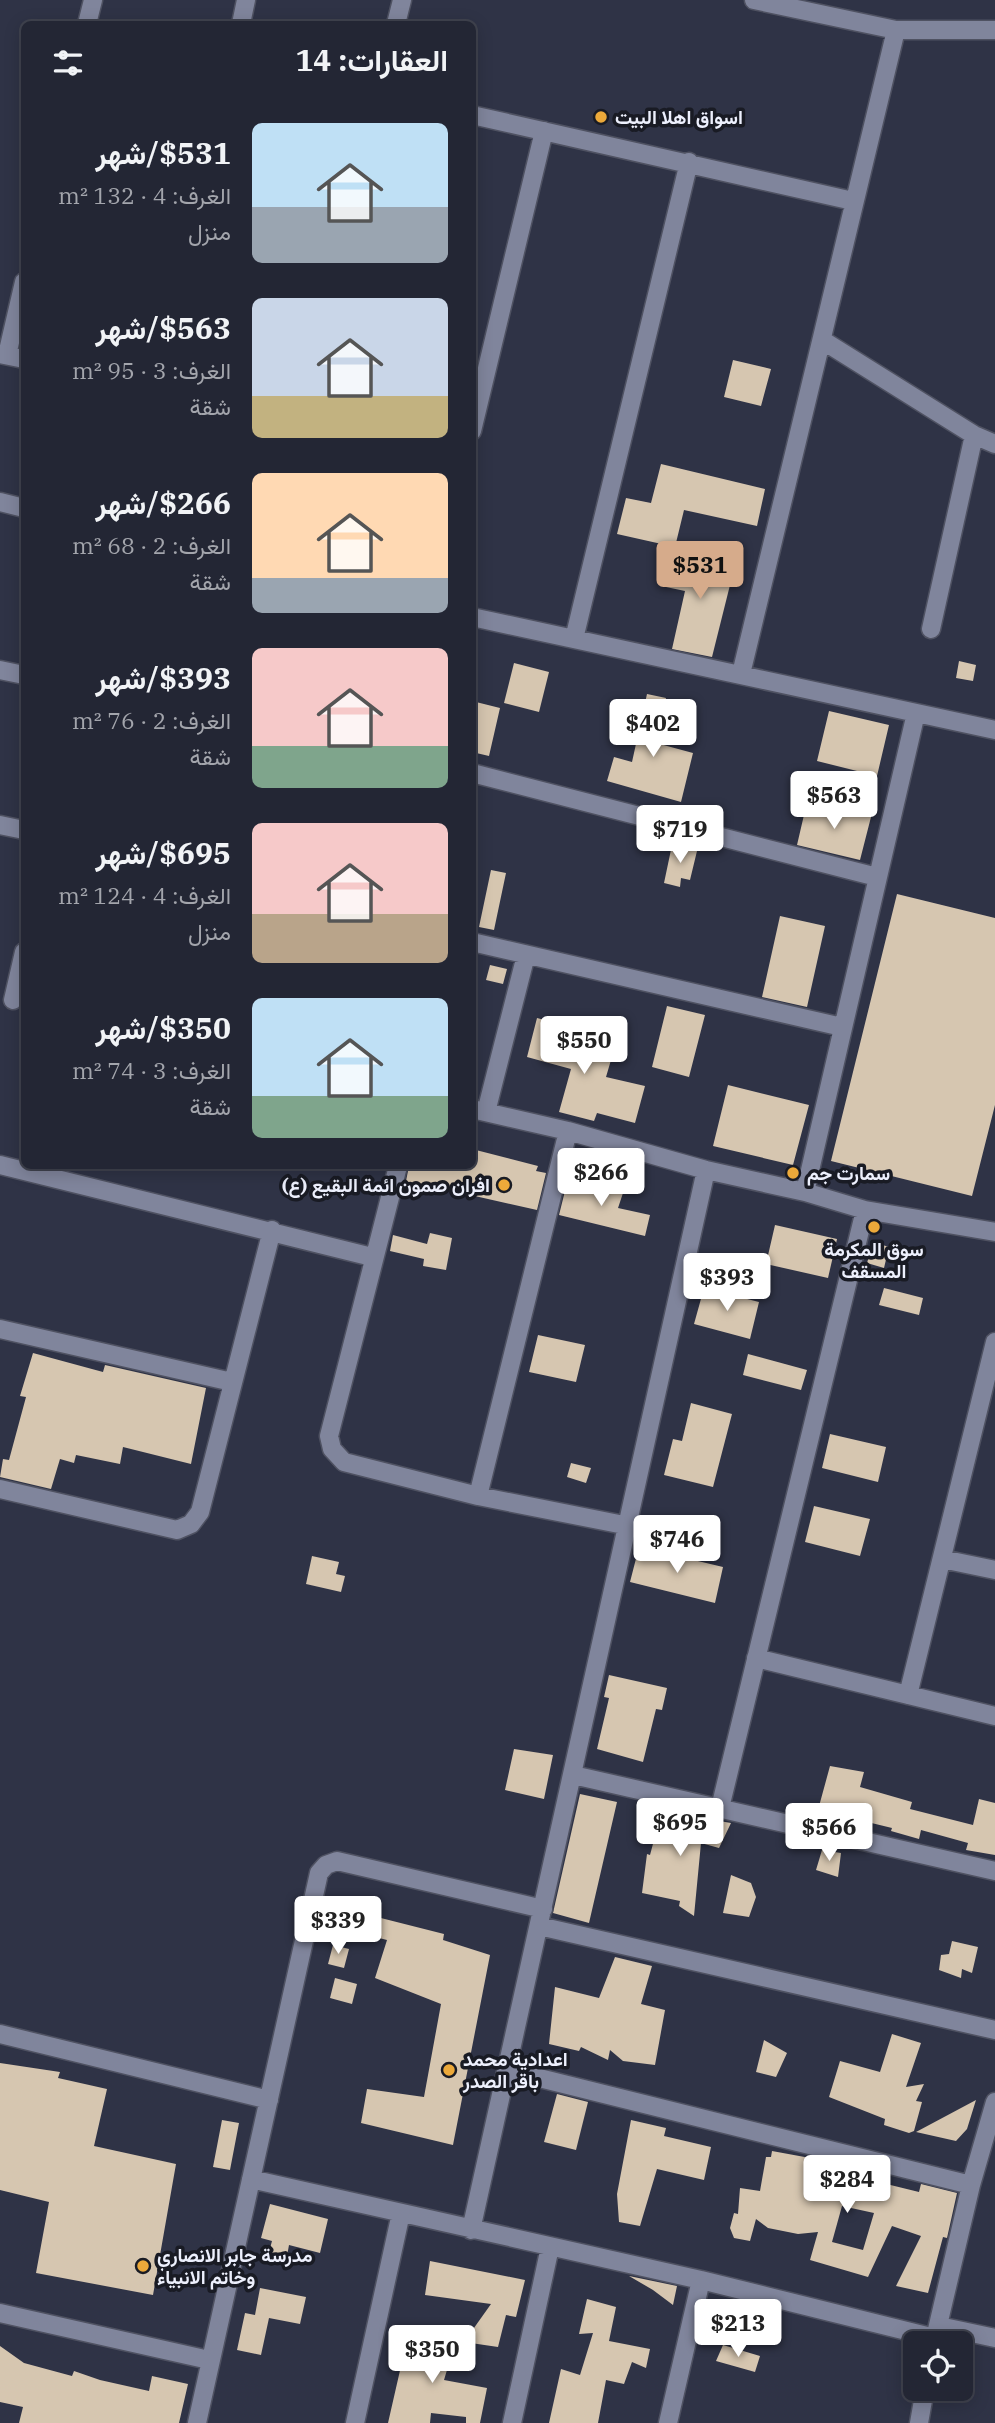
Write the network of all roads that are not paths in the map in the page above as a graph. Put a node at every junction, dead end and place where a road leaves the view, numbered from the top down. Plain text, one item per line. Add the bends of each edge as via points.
1 (93, 0) edge
2 (246, 0) edge
3 (402, 0) edge
4 (754, 0) edge
5 (88, 21) edge
6 (242, 21) edge
7 (397, 21) edge
8 (897, 30) junction
9 (995, 30) edge
10 (476, 116) edge
11 (544, 131) junction
12 (689, 162) junction
13 (853, 201) junction
14 (21, 298) edge
15 (822, 340) junction
16 (10, 356) edge
17 (476, 413) edge
18 (974, 435) junction
19 (995, 444) edge
20 (0, 502) edge
21 (21, 507) edge
22 (476, 618) edge
23 (931, 629) dead end
24 (574, 639) junction
25 (0, 670) edge
26 (21, 674) edge
27 (741, 674) junction
28 (916, 713) junction
29 (995, 730) edge
30 (476, 774) edge
31 (0, 825) edge
32 (21, 829) edge
33 (877, 877) junction
34 (476, 943) edge
35 (526, 954) junction
36 (21, 965) edge
37 (13, 1000) edge
38 (842, 1027) junction
39 (479, 1110) edge
40 (568, 1131) junction
41 (0, 1165) edge
42 (397, 1169) edge
43 (706, 1170) junction
44 (805, 1192) junction
45 (866, 1210) junction
46 (272, 1230) junction
47 (995, 1233) edge
48 (372, 1256) junction
49 (0, 1328) edge
50 (995, 1342) edge
51 (232, 1382) junction
52 (987, 1410) edge
53 (0, 1489) edge
54 (478, 1496) junction
55 (629, 1527) junction
56 (942, 1559) junction
57 (995, 1570) edge
58 (756, 1658) junction
59 (908, 1695) junction
60 (995, 1716) edge
61 (573, 1775) junction
62 (720, 1808) junction
63 (995, 1871) edge
64 (541, 1917) junction
65 (995, 2031) edge
66 (0, 2034) edge
67 (507, 2070) junction
68 (269, 2100) junction
69 (995, 2102) edge
70 (251, 2179) junction
71 (971, 2185) junction
72 (401, 2213) junction
73 (471, 2230) junction
74 (550, 2247) junction
75 (701, 2280) junction
76 (0, 2314) edge
77 (915, 2331) edge
78 (937, 2331) edge
79 (973, 2337) edge
80 (995, 2337) edge
81 (209, 2360) junction
82 (923, 2401) edge
83 (197, 2423) edge
84 (355, 2423) edge
85 (512, 2423) edge
86 (668, 2423) edge
87 (919, 2423) edge

1 - 5 street
2 - 6 street
3 - 7 street
4 - 8 street
8 - 9 street
8 - 13 street
10 - 11 street
11 - 12 street
11 - 17 street
12 - 13 street
12 - 24 street
13 - 15 street
14 - 16 street
15 - 18 street
15 - 27 street
18 - 19 street
18 - 23 street
20 - 21 street
22 - 24 street
24 - 27 street
25 - 26 street
27 - 28 street
28 - 29 street
28 - 33 street
30 - 33 street
31 - 32 street
33 - 38 street
34 - 35 street
35 - 38 street
35 - 39 street
36 - 37 street
38 - 44 street
39 - 40 street
40 - 43 street
40 - 54 street
41 - 46 street
42 - 48 street
43 - 44 street
43 - 55 street
44 - 45 street
45 - 47 street
45 - 58 street
46 - 48 street
46 - 51 street
48 - 54 street via 330,1436 332,1449 344,1462
49 - 51 street
50 - 52 street
51 - 53 street via 200,1512 191,1524 177,1530
52 - 56 street
54 - 55 street
55 - 61 street
56 - 57 street
56 - 59 street
58 - 59 street
58 - 62 street
59 - 60 street
61 - 62 street
61 - 64 street
62 - 63 street
64 - 65 street
64 - 67 street
64 - 68 street via 337,1861 326,1865 319,1873
66 - 68 street
67 - 71 street
67 - 73 street
68 - 70 street
69 - 71 street
70 - 72 street
70 - 81 street
71 - 78 street
72 - 73 street
72 - 84 street
73 - 74 street
74 - 75 street
74 - 85 street
75 - 77 street
75 - 86 street
76 - 81 street
79 - 80 street
81 - 83 street
82 - 87 street

